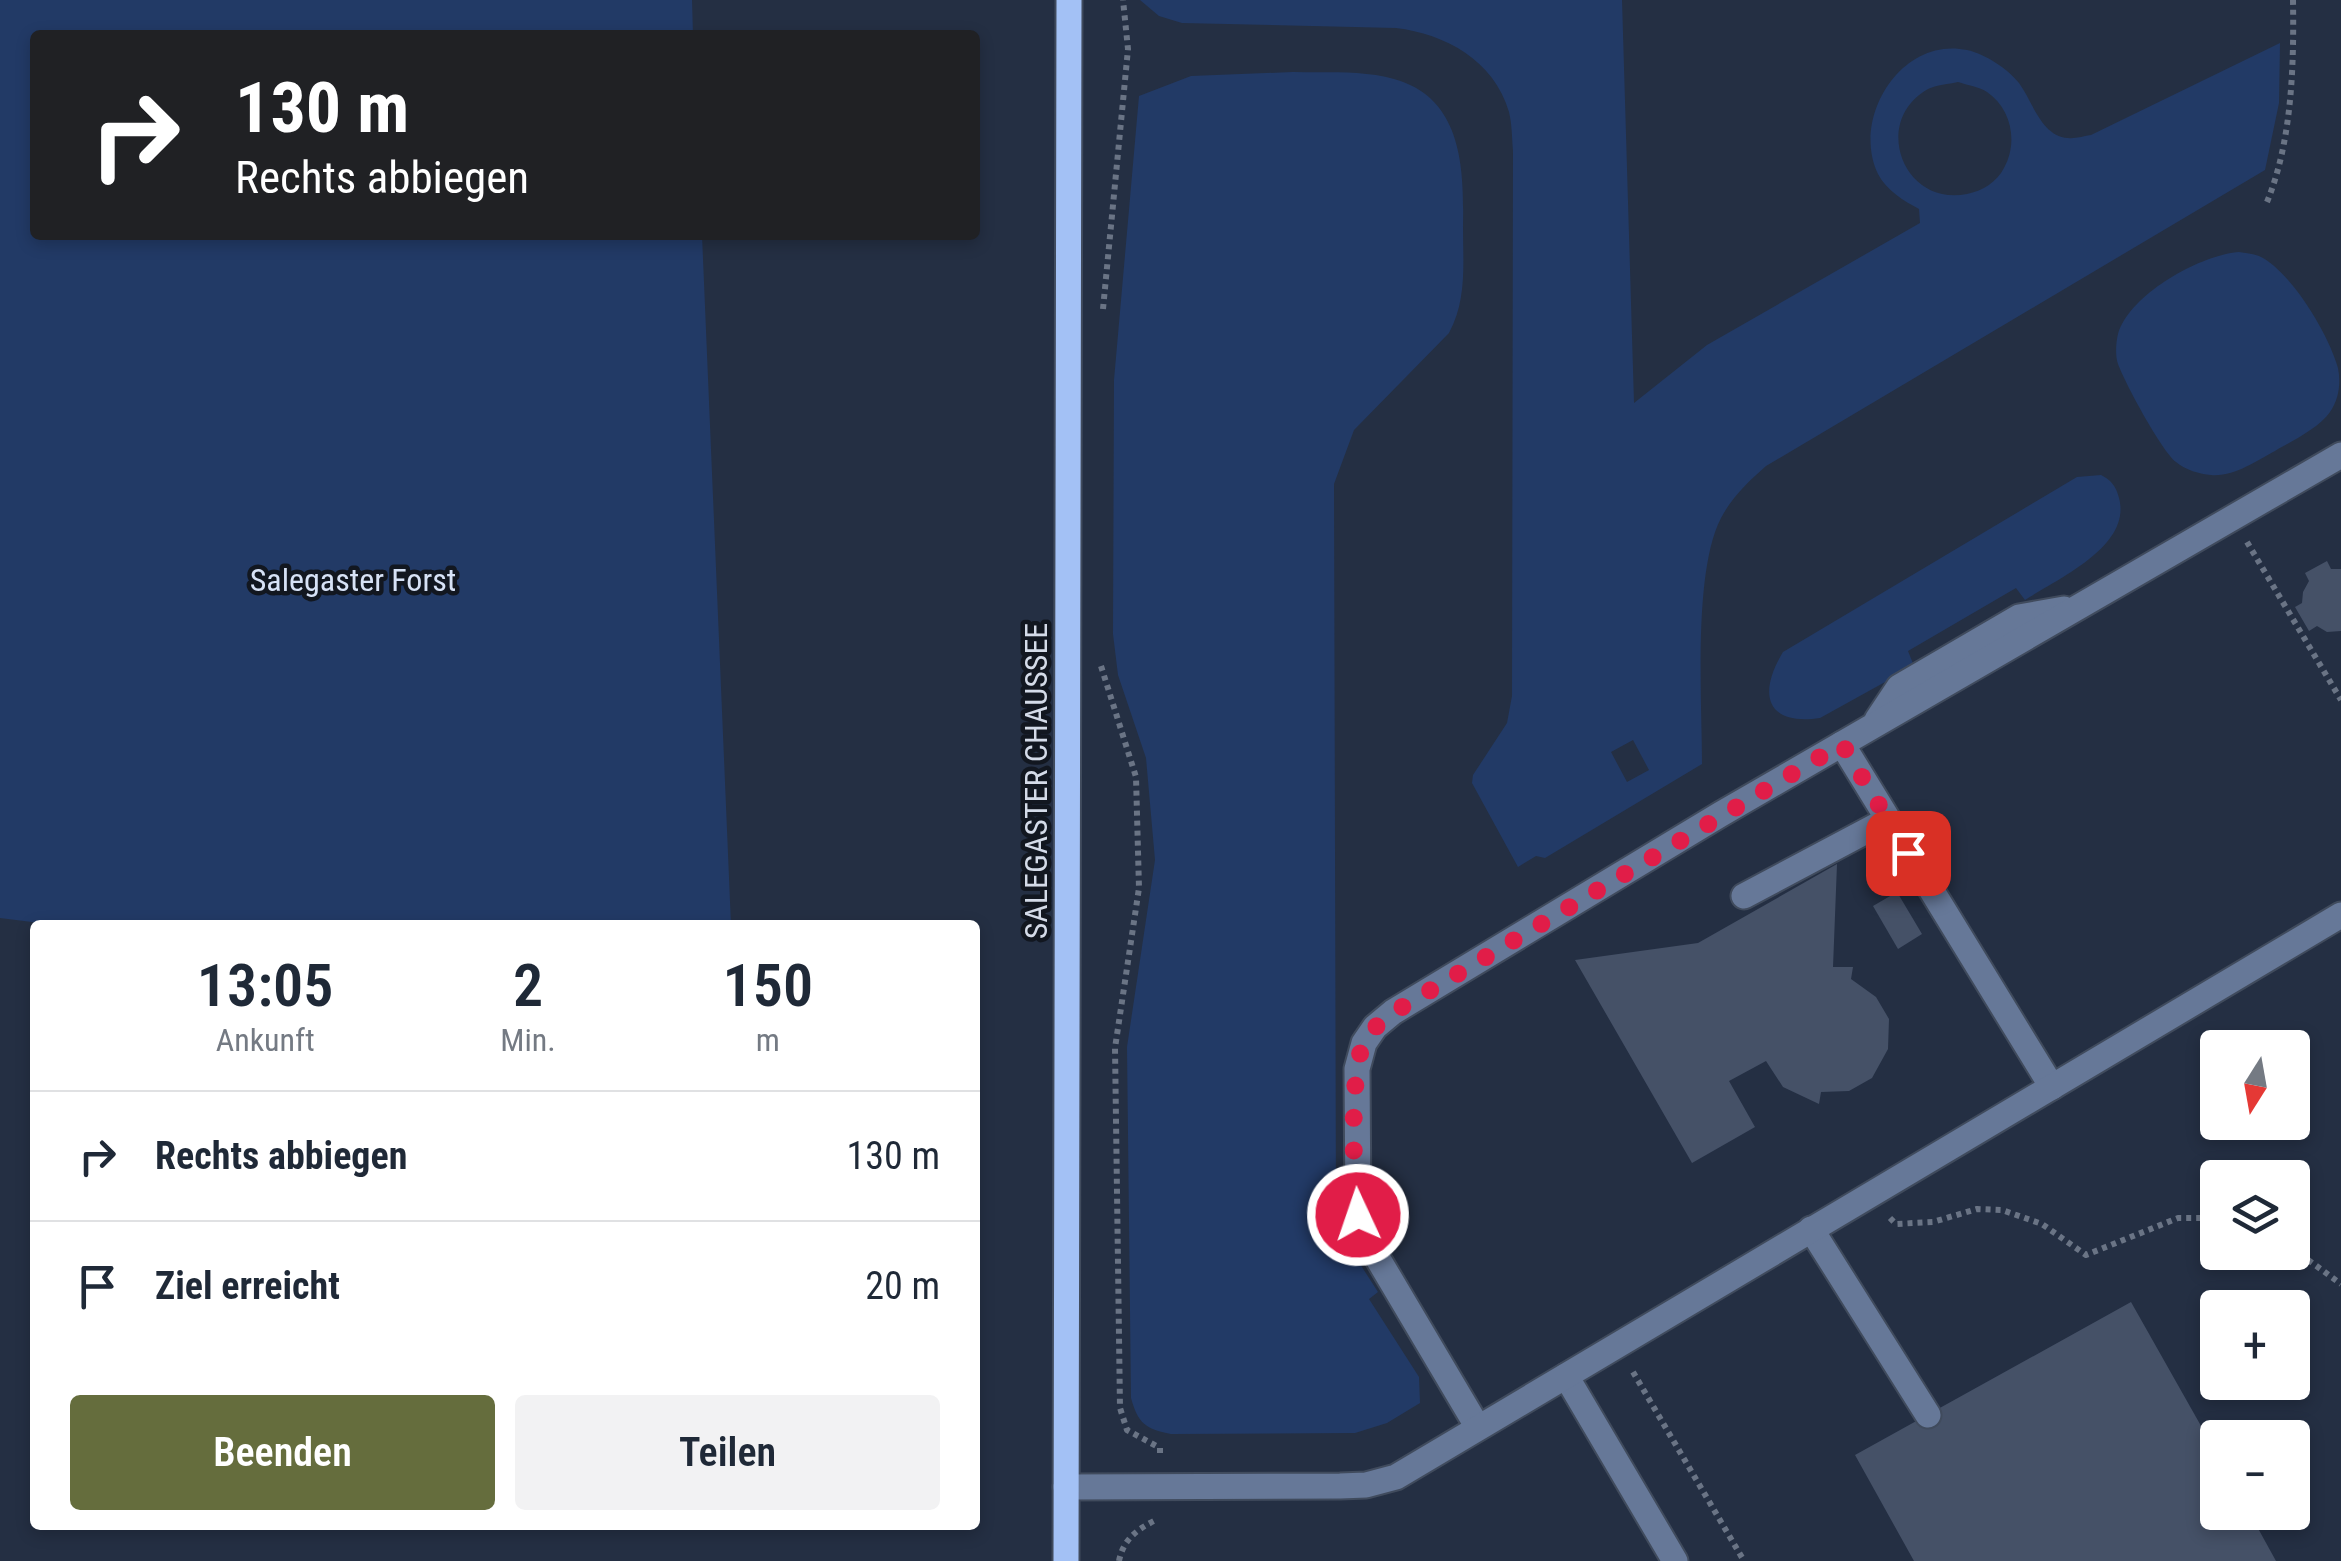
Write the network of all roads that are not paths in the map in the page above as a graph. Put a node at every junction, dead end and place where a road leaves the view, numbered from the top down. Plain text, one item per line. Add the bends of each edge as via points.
1 (1070, 0) edge
2 (2341, 456) edge
3 (2084, 605) junction
4 (1872, 728) junction
5 (1842, 744) junction
6 (1888, 820) junction
7 (1744, 896) dead end
8 (2341, 915) edge
9 (2052, 1087) junction
10 (1812, 1229) junction
11 (1566, 1376) junction
12 (1928, 1415) dead end
13 (1477, 1426) junction
14 (1066, 1487) junction
15 (1066, 1561) edge
16 (1675, 1561) edge

1 - 14 main road, SALEGASTER CHAUSSEE
2 - 3 lane
3 - 4 lane
3 - 4 lane via 2018,618 1899,686
4 - 5 lane
5 - 6 lane
5 - 13 lane via 1394,1012 1364,1043 1356,1068 1358,1215
6 - 7 lane
6 - 9 lane
8 - 9 lane
9 - 10 lane
10 - 11 lane
10 - 12 lane
11 - 13 lane
11 - 16 lane
13 - 14 lane via 1382,1482
14 - 15 main road, SALEGASTER CHAUSSEE

